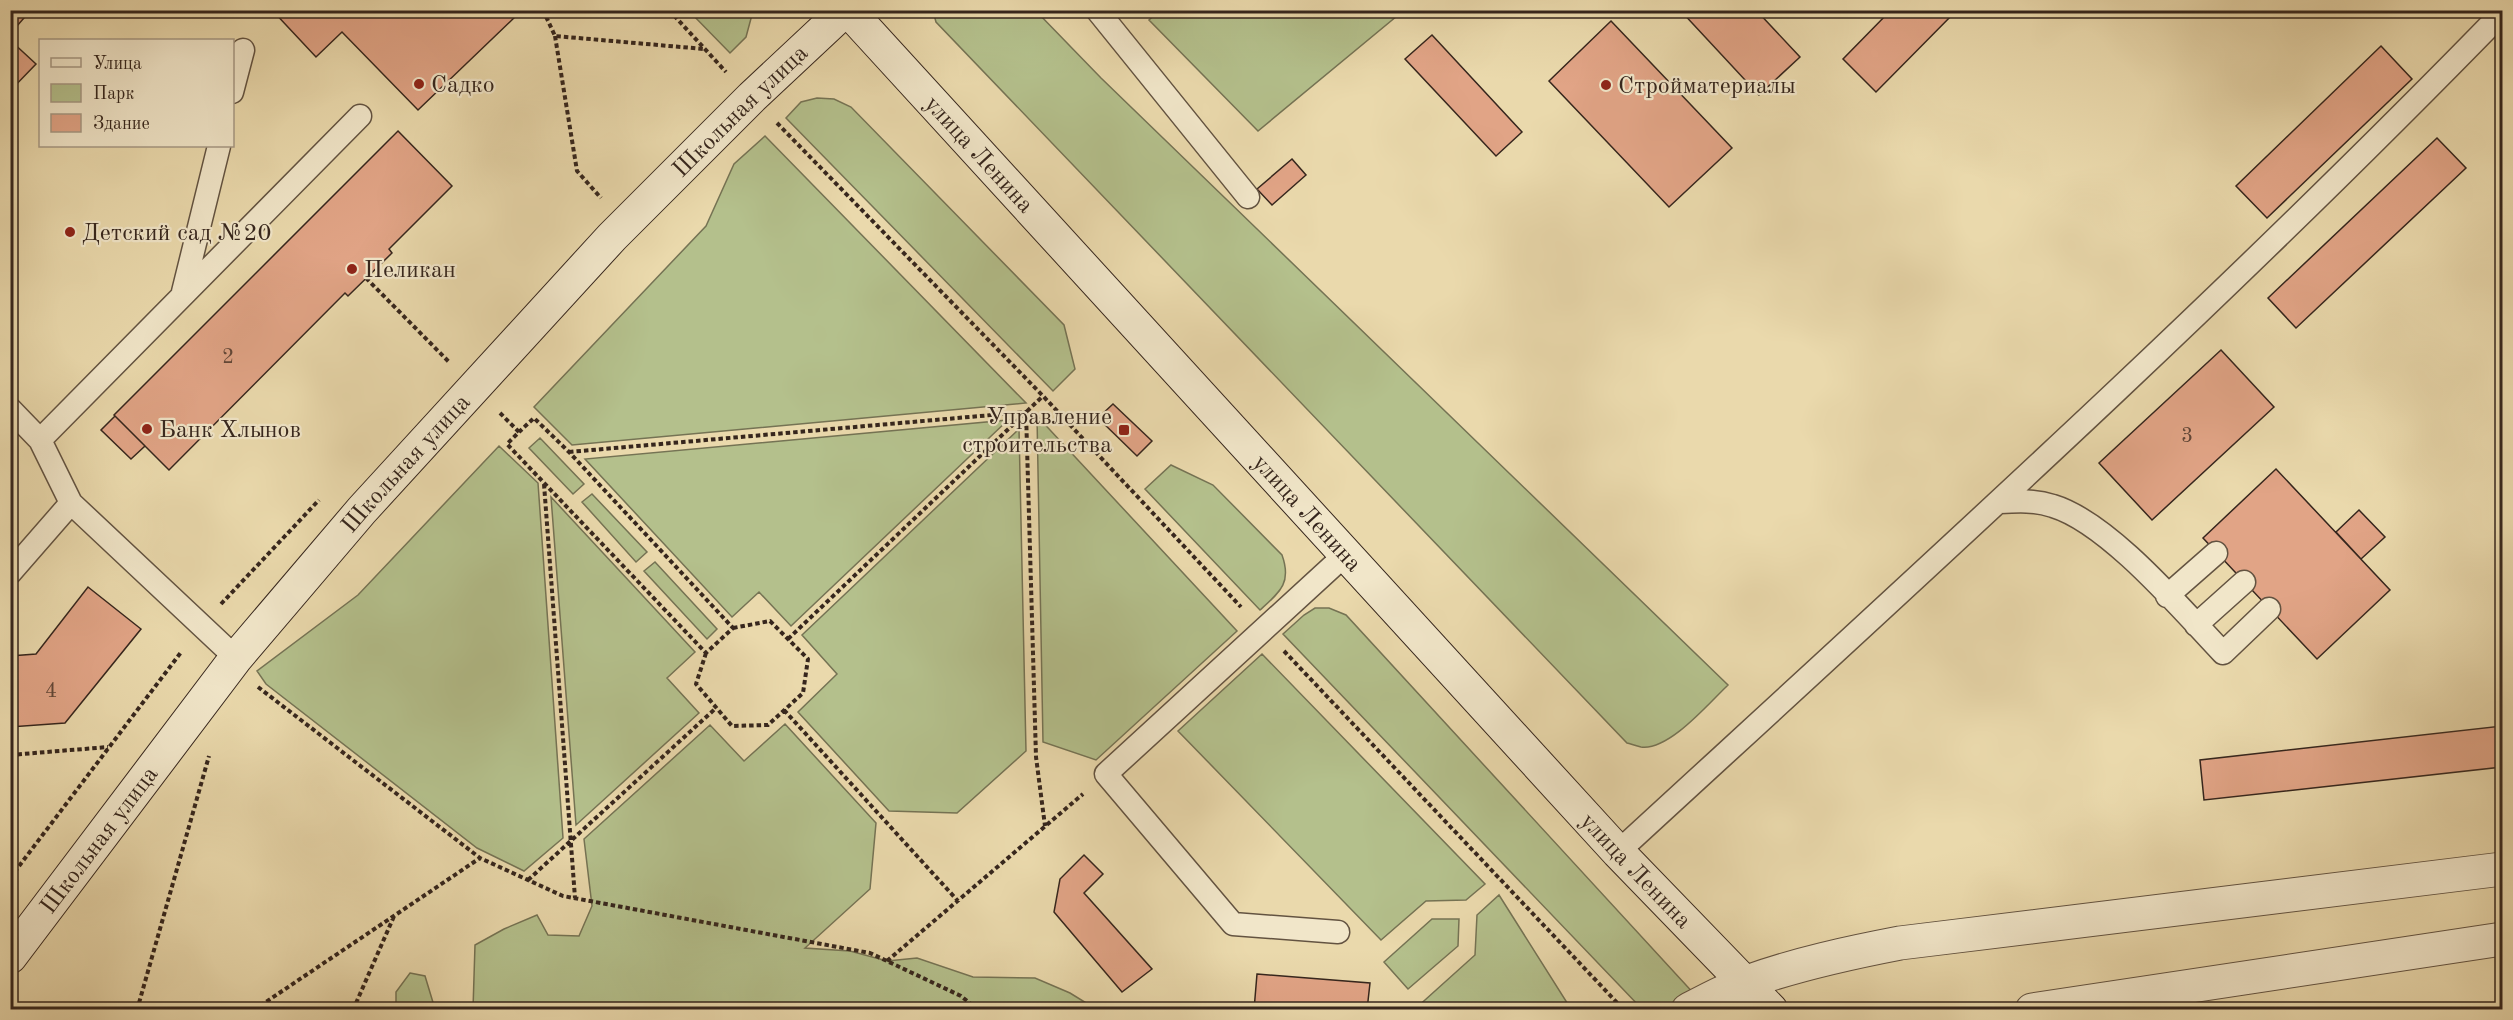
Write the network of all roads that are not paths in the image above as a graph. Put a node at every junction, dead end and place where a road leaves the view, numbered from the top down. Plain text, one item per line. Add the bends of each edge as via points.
1 (847, 10) edge
2 (1101, 12) edge
3 (2502, 13) edge
4 (243, 50) dead end
5 (234, 84) edge
6 (360, 116) dead end
7 (219, 147) edge
8 (1248, 197) dead end
9 (183, 293) junction
10 (10, 409) edge
11 (40, 441) junction
12 (1998, 502) junction
13 (71, 503) junction
14 (1347, 553) junction
15 (2216, 553) dead end
16 (10, 573) edge
17 (2244, 582) dead end
18 (2167, 596) junction
19 (2269, 609) dead end
20 (2196, 625) junction
21 (236, 658) junction
22 (1618, 852) junction
23 (2502, 869) edge
24 (1338, 932) dead end
25 (2502, 939) edge
26 (10, 957) edge
27 (1744, 983) junction
28 (1688, 1010) edge
29 (1771, 1010) edge
30 (2032, 1010) edge

1 - 14 main road, улица Ленина
1 - 21 main road, Школьная улица via 612,237 362,510
2 - 8 lane
3 - 12 lane via 2382,137
4 - 5 lane
6 - 9 lane
7 - 9 lane
9 - 11 lane
10 - 11 lane
11 - 13 lane
12 - 18 lane via 2029,500 2076,515 2132,560
12 - 22 lane
13 - 16 lane
13 - 21 lane
14 - 22 main road, улица Ленина
14 - 24 lane via 1106,774 1233,924
15 - 18 lane
17 - 20 lane
18 - 20 lane
19 - 20 lane via 2223,652
21 - 26 main road, Школьная улица
22 - 27 main road, улица Ленина
23 - 27 main road via 1900,943 1843,954
25 - 30 main road
27 - 28 main road
27 - 29 main road, улица Ленина

